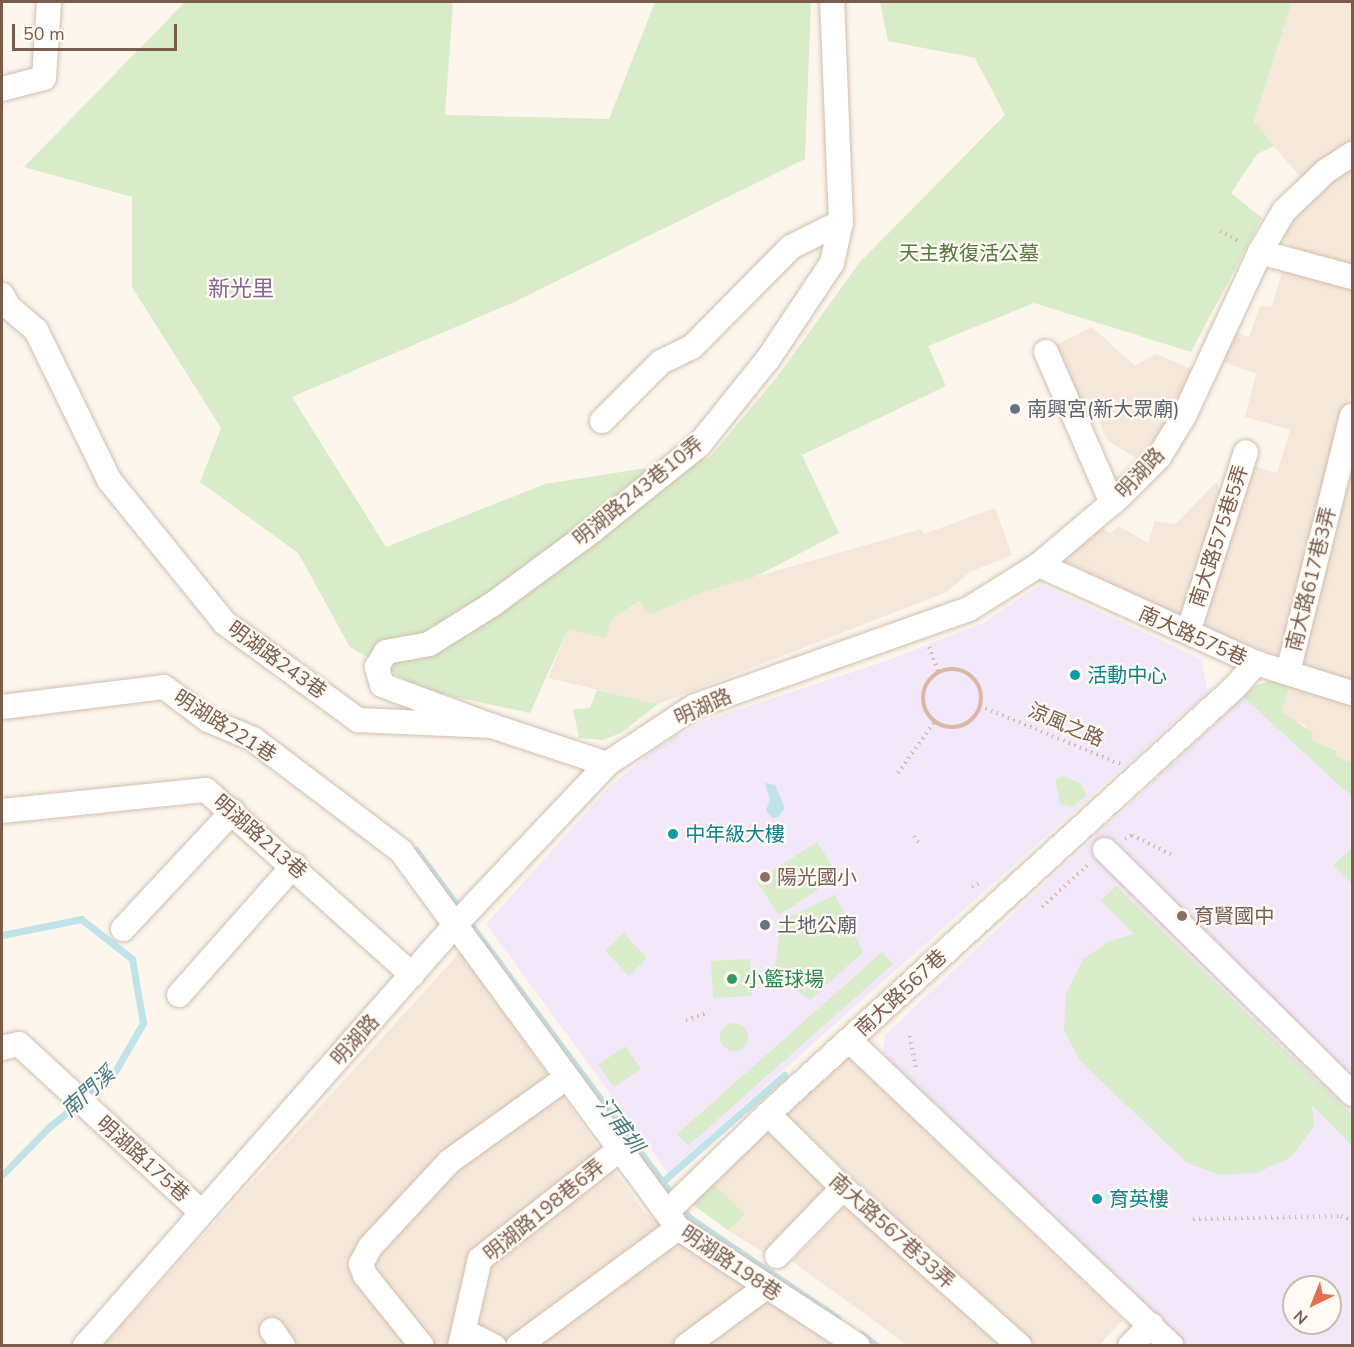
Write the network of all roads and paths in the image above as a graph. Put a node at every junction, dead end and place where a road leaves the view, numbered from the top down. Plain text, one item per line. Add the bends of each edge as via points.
1 (49, 2) edge
2 (832, 2) edge
3 (2, 88) edge
4 (1353, 154) edge
5 (841, 222) junction
6 (1260, 252) junction
7 (1353, 278) edge
8 (2, 295) edge
9 (1046, 352) dead end
10 (1353, 416) edge
11 (602, 421) dead end
12 (1246, 452) dead end
13 (1112, 503) junction
14 (1039, 565) junction
15 (1192, 620) dead end
16 (1256, 663) junction
17 (1288, 672) junction
18 (1353, 693) edge
19 (980, 706) junction
20 (2, 708) edge
21 (935, 721) junction
22 (492, 726) junction
23 (607, 764) junction
24 (898, 772) dead end
25 (1139, 775) junction
26 (2, 811) edge
27 (233, 811) junction
28 (915, 836) dead end
29 (920, 845) dead end
30 (1105, 850) dead end
31 (294, 865) junction
32 (978, 884) dead end
33 (972, 887) dead end
34 (455, 925) junction
35 (123, 929) dead end
36 (412, 975) junction
37 (179, 995) dead end
38 (708, 1013) dead end
39 (686, 1020) dead end
40 (849, 1040) junction
41 (2, 1048) edge
42 (567, 1078) junction
43 (1353, 1094) edge
44 (768, 1114) junction
45 (619, 1150) junction
46 (843, 1188) junction
47 (677, 1211) junction
48 (201, 1212) junction
49 (1193, 1220) dead end
50 (1353, 1221) edge
51 (777, 1256) dead end
52 (766, 1287) junction
53 (1151, 1325) junction
54 (462, 1338) edge
55 (85, 1346) edge
56 (423, 1346) edge
57 (494, 1346) edge
58 (518, 1346) edge
59 (686, 1346) edge
60 (858, 1346) edge
61 (1020, 1346) edge
62 (1130, 1346) edge
63 (1172, 1346) edge

1 - 3 street via 44,78
2 - 5 street, 明湖路243巷10弄
4 - 6 street, 明湖路 via 1326,171 1284,211
5 - 11 street via 791,247 692,347 661,362
5 - 22 street, 明湖路243巷10弄 via 832,263 768,358 699,445 493,604 429,644 386,652 377,667 382,685
6 - 7 street
6 - 13 street, 明湖路 via 1184,416 1159,457
8 - 22 street, 明湖路243巷 via 8,306 36,330 109,480 225,623 358,720
9 - 13 street
10 - 17 street, 南大路617巷3弄
12 - 15 street, 南大路575巷5弄
13 - 14 street, 明湖路
14 - 16 street, 南大路575巷
14 - 23 street, 明湖路 via 969,609 695,706
16 - 17 street, 南大路575巷
16 - 25 street, 南大路567巷
17 - 18 street, 南大路575巷
19 - 21 path via 961,725
19 - 21 path via 979,688 968,673 958,669 938,672 925,686 923,696 924,706
19 - 25 path, 涼風之路
20 - 34 street, 明湖路221巷 via 164,687 208,720 253,739 401,851
21 - 24 path
22 - 23 street, 明湖路243巷
23 - 34 street, 明湖路
25 - 40 street, 南大路567巷
26 - 27 street, 明湖路213巷 via 206,790
27 - 31 street, 明湖路213巷
27 - 35 street
28 - 29 path
30 - 43 street
31 - 36 street, 明湖路213巷
31 - 37 street
32 - 33 path
34 - 36 street, 明湖路
34 - 42 street, 明湖路198巷
36 - 48 street, 明湖路
38 - 39 path
40 - 44 street
40 - 53 street, 南大路567巷
41 - 48 street, 明湖路175巷 via 18,1044
42 - 45 street, 明湖路198巷
42 - 56 street via 450,1161 370,1247 361,1264 365,1275
44 - 46 street, 南大路567巷33弄
44 - 47 street
45 - 47 street, 明湖路198巷
45 - 54 street, 明湖路198巷6弄 via 480,1259
46 - 51 street
46 - 61 street, 南大路567巷33弄
47 - 52 street, 明湖路198巷
47 - 58 street
48 - 55 street, 明湖路
49 - 50 path via 1341,1216
52 - 59 street
52 - 60 street, 明湖路198巷
53 - 62 street
53 - 63 street, 南大路567巷
54 - 57 street

